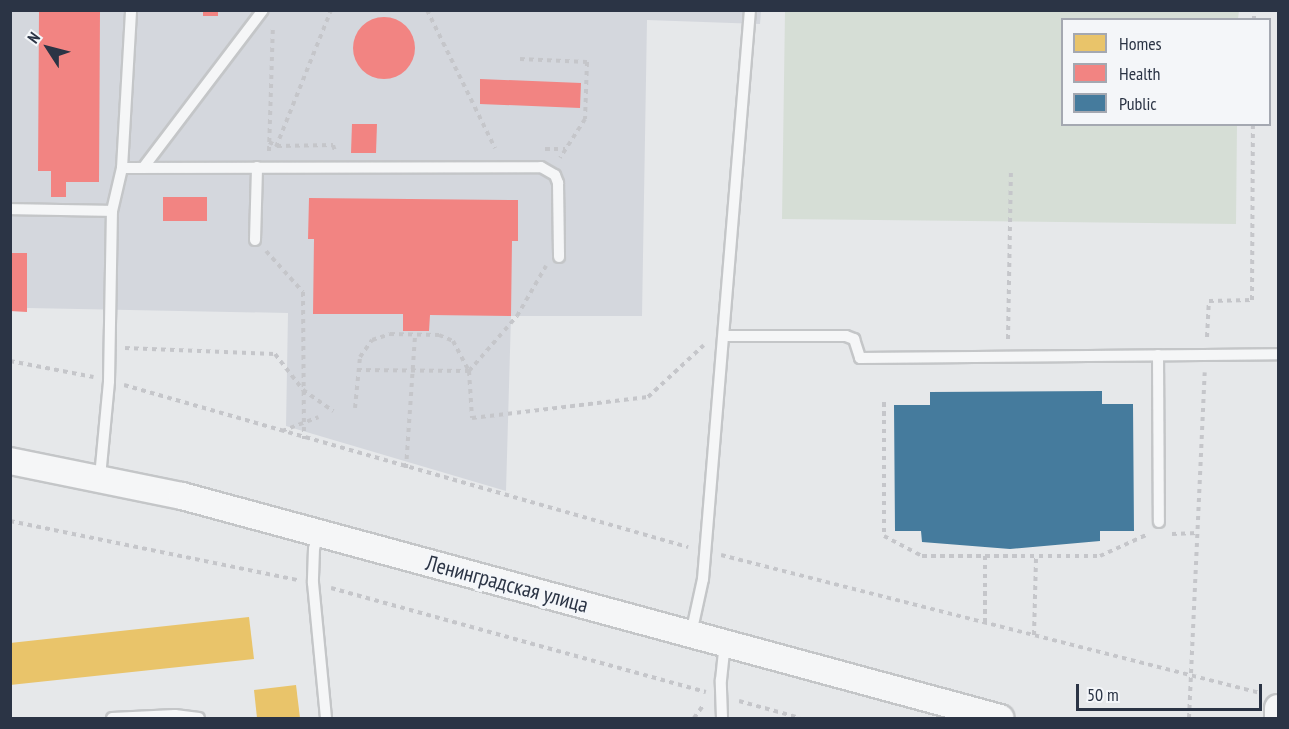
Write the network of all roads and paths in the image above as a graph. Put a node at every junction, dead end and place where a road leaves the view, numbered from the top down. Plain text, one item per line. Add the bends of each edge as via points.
1 (131, 10) edge
2 (263, 10) edge
3 (332, 10) edge
4 (427, 10) edge
5 (750, 10) edge
6 (273, 22) dead end
7 (520, 59) dead end
8 (1253, 126) edge
9 (495, 148) dead end
10 (262, 167) junction
11 (122, 168) junction
12 (144, 168) junction
13 (550, 171) junction
14 (1011, 172) dead end
15 (10, 209) edge
16 (112, 212) junction
17 (261, 241) joint
18 (547, 255) dead end
19 (559, 257) dead end
20 (415, 335) junction
21 (724, 341) junction
22 (111, 348) junction
23 (1206, 354) junction
24 (1278, 354) edge
25 (1158, 355) junction
26 (1008, 356) junction
27 (10, 361) edge
28 (357, 370) junction
29 (412, 370) junction
30 (469, 370) junction
31 (109, 381) junction
32 (303, 390) junction
33 (884, 402) dead end
34 (355, 408) dead end
35 (333, 411) dead end
36 (318, 417) dead end
37 (303, 423) junction
38 (281, 432) junction
39 (304, 439) junction
40 (10, 461) edge
41 (406, 468) junction
42 (100, 477) junction
43 (10, 521) edge
44 (1159, 522) dead end
45 (318, 532) junction
46 (1198, 533) junction
47 (1165, 534) dead end
48 (1154, 535) dead end
49 (705, 551) junction
50 (985, 556) junction
51 (1035, 556) junction
52 (313, 583) junction
53 (985, 622) junction
54 (690, 634) junction
55 (1034, 635) junction
56 (725, 644) junction
57 (1191, 675) junction
58 (721, 696) junction
59 (1273, 701) edge
60 (145, 717) edge
61 (112, 718) edge
62 (199, 718) edge
63 (326, 718) edge
64 (722, 718) edge
65 (800, 718) edge
66 (1000, 718) edge
67 (1189, 718) edge
68 (1278, 718) edge

1 - 11 lane
2 - 12 lane
3 - 10 path
4 - 9 path
5 - 21 lane
6 - 10 path
7 - 13 path via 587,62 585,119
8 - 23 path via 1251,300 1209,301
10 - 12 lane
10 - 13 lane via 541,167
10 - 17 lane
11 - 12 lane
11 - 16 lane
13 - 19 lane via 558,183
14 - 26 path
15 - 16 lane
16 - 22 lane
17 - 32 path via 266,253 303,292
18 - 30 path via 547,266 517,316
20 - 28 path via 390,334 372,340
20 - 29 path
20 - 30 path via 439,335 453,341
21 - 26 lane via 846,336 854,339 860,358
21 - 30 path via 705,345 648,397 472,418
21 - 49 lane
22 - 31 lane
22 - 32 path via 275,354
23 - 24 lane
23 - 25 lane
23 - 46 path
25 - 26 lane
25 - 44 lane
27 - 31 path
28 - 29 path
28 - 34 path
29 - 30 path
29 - 41 path
31 - 38 path
31 - 42 lane
32 - 35 path
32 - 37 path
33 - 50 path via 884,536 922,556
36 - 37 path
37 - 38 path
37 - 39 path
38 - 39 path
39 - 41 path
40 - 42 street, Ленинградская улица
41 - 49 path
42 - 45 street, Ленинградская улица
43 - 52 path
45 - 52 lane
45 - 54 street, Ленинградская улица
46 - 47 path
46 - 57 path
48 - 51 path via 1143,535 1100,556
49 - 53 path
49 - 54 lane
50 - 51 path
50 - 53 path
51 - 55 path
52 - 58 path
52 - 63 lane
53 - 55 path
54 - 56 street, Ленинградская улица
55 - 57 path
56 - 58 lane
56 - 66 street, Ленинградская улица
57 - 59 path
57 - 67 path
58 - 64 lane
58 - 65 path
59 - 68 street
60 - 61 lane
60 - 62 lane

